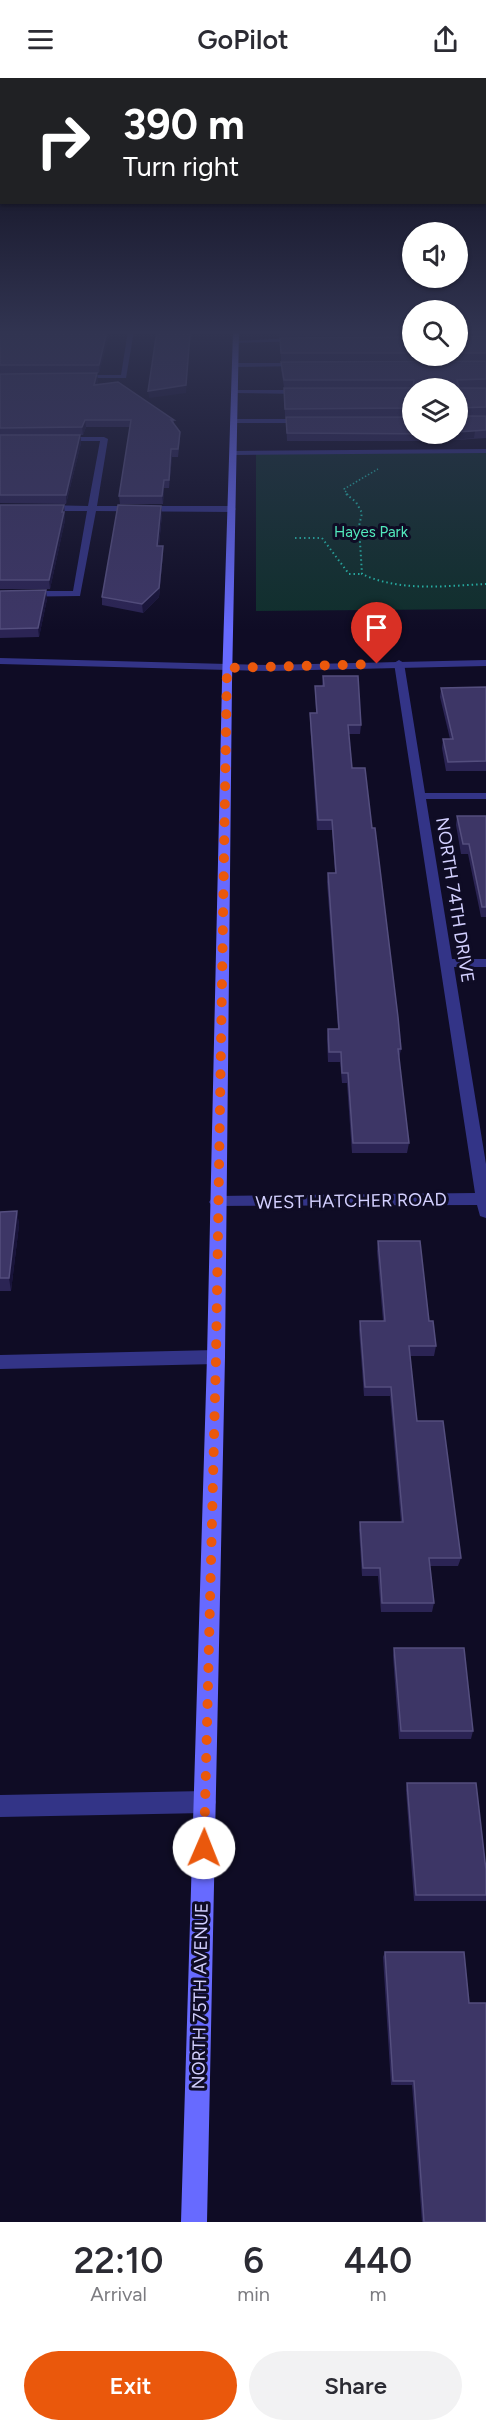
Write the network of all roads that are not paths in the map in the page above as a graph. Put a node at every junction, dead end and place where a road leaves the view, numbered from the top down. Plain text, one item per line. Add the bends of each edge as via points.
1 (233, 431) edge
2 (46, 439) edge
3 (486, 451) edge
4 (233, 453) junction
5 (34, 508) edge
6 (92, 508) junction
7 (232, 509) junction
8 (0, 594) edge
9 (0, 662) edge
10 (399, 663) junction
11 (486, 663) edge
12 (227, 668) junction
13 (420, 796) junction
14 (486, 796) edge
15 (447, 963) junction
16 (486, 963) edge
17 (217, 1202) junction
18 (485, 1204) edge
19 (216, 1357) junction
20 (0, 1362) edge
21 (205, 1802) junction
22 (0, 1806) edge
23 (194, 2222) edge

1 - 4 main road, NORTH 75TH AVENUE
2 - 6 street via 104,439
3 - 4 lane
4 - 7 main road, NORTH 75TH AVENUE
5 - 6 street
6 - 7 street
6 - 8 street via 77,594
7 - 12 main road, NORTH 75TH AVENUE
9 - 12 street
10 - 11 street
10 - 12 street
10 - 13 street, NORTH 74TH DRIVE
12 - 17 main road, NORTH 75TH AVENUE
13 - 14 street
13 - 15 street, NORTH 74TH DRIVE
15 - 16 street
15 - 18 street, NORTH 74TH DRIVE
17 - 18 street, WEST HATCHER ROAD
17 - 19 main road, NORTH 75TH AVENUE
19 - 20 street
19 - 21 main road, NORTH 75TH AVENUE
21 - 22 street
21 - 23 main road, NORTH 75TH AVENUE

